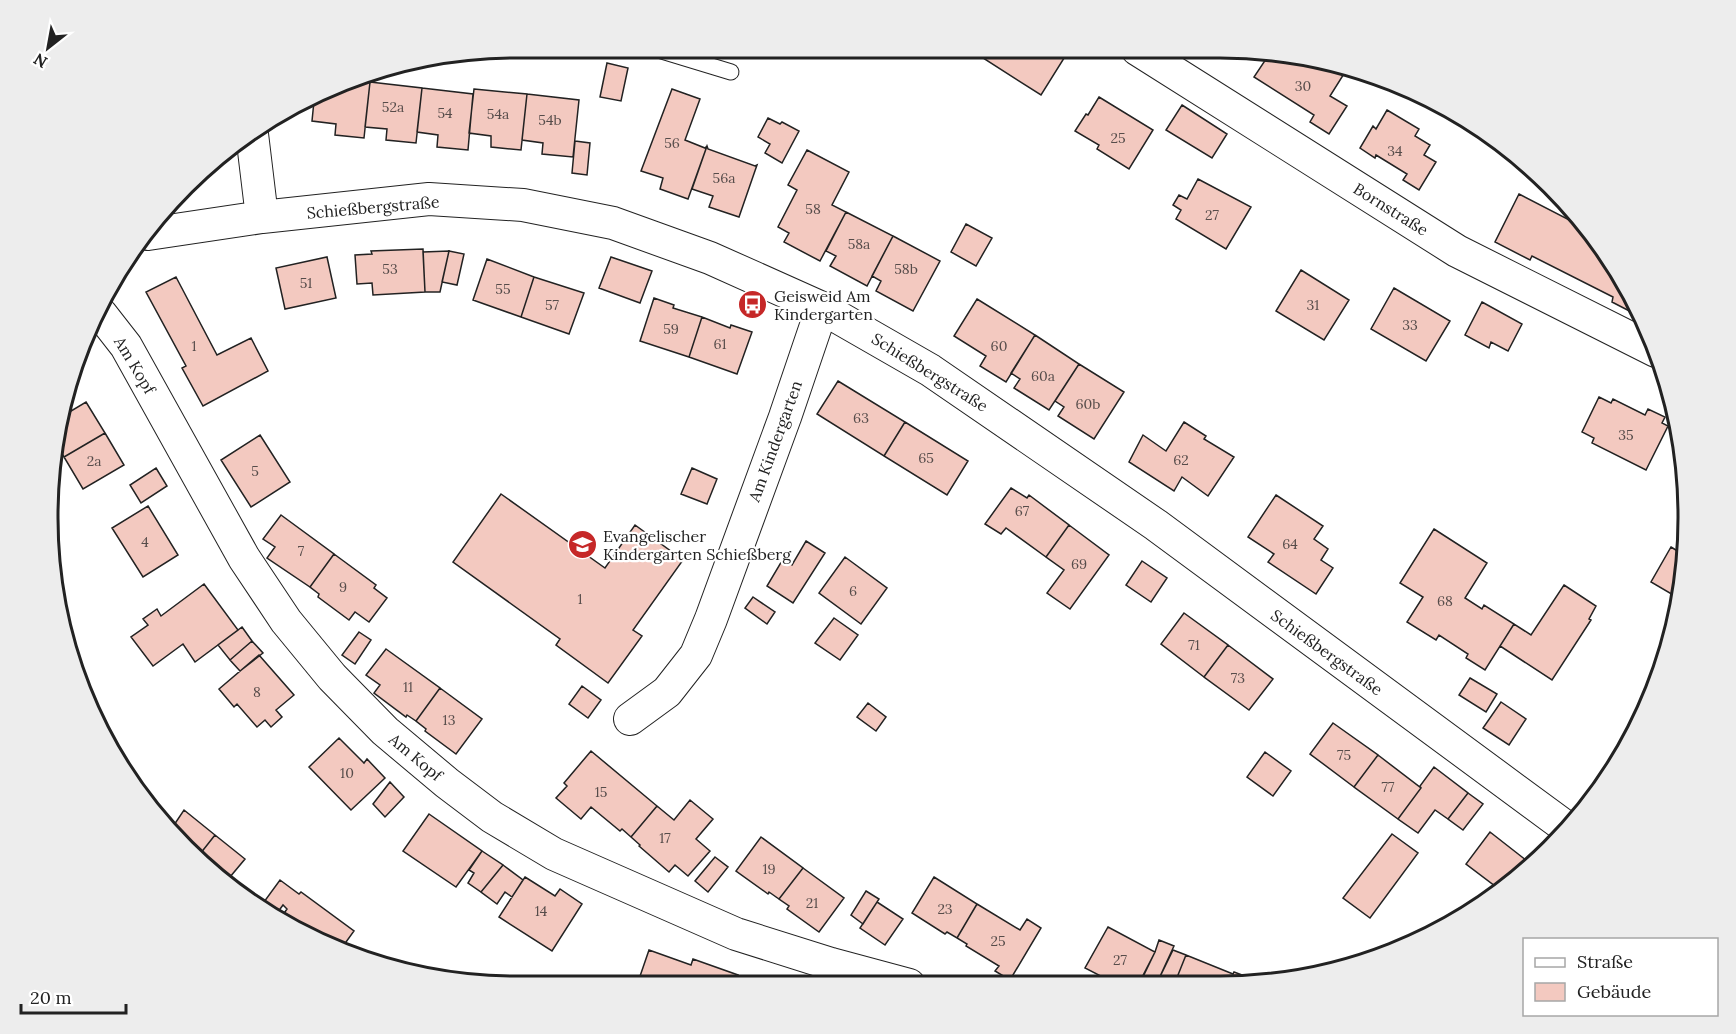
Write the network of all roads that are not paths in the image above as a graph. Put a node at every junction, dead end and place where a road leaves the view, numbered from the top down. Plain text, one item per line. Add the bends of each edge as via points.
1 (685, 58) edge
2 (1151, 58) edge
3 (731, 72) dead end
4 (253, 142) edge
5 (262, 217) junction
6 (157, 233) edge
7 (822, 308) junction
8 (104, 318) edge
9 (1644, 345) edge
10 (630, 719) dead end
11 (1560, 823) edge
12 (876, 976) edge

1 - 3 lane
2 - 9 street, Bornstraße via 1457,251
4 - 5 street
5 - 6 street, Schießbergstraße
5 - 7 street, Schießbergstraße via 429,199 523,205 613,223 710,258
7 - 10 street, Am Kindergarten via 696,655 667,692
7 - 11 street, Schießbergstraße via 930,370 1007,421 1156,525
8 - 12 street, Am Kopf via 126,346 244,558 286,621 332,677 385,731 492,817 554,854 736,934

